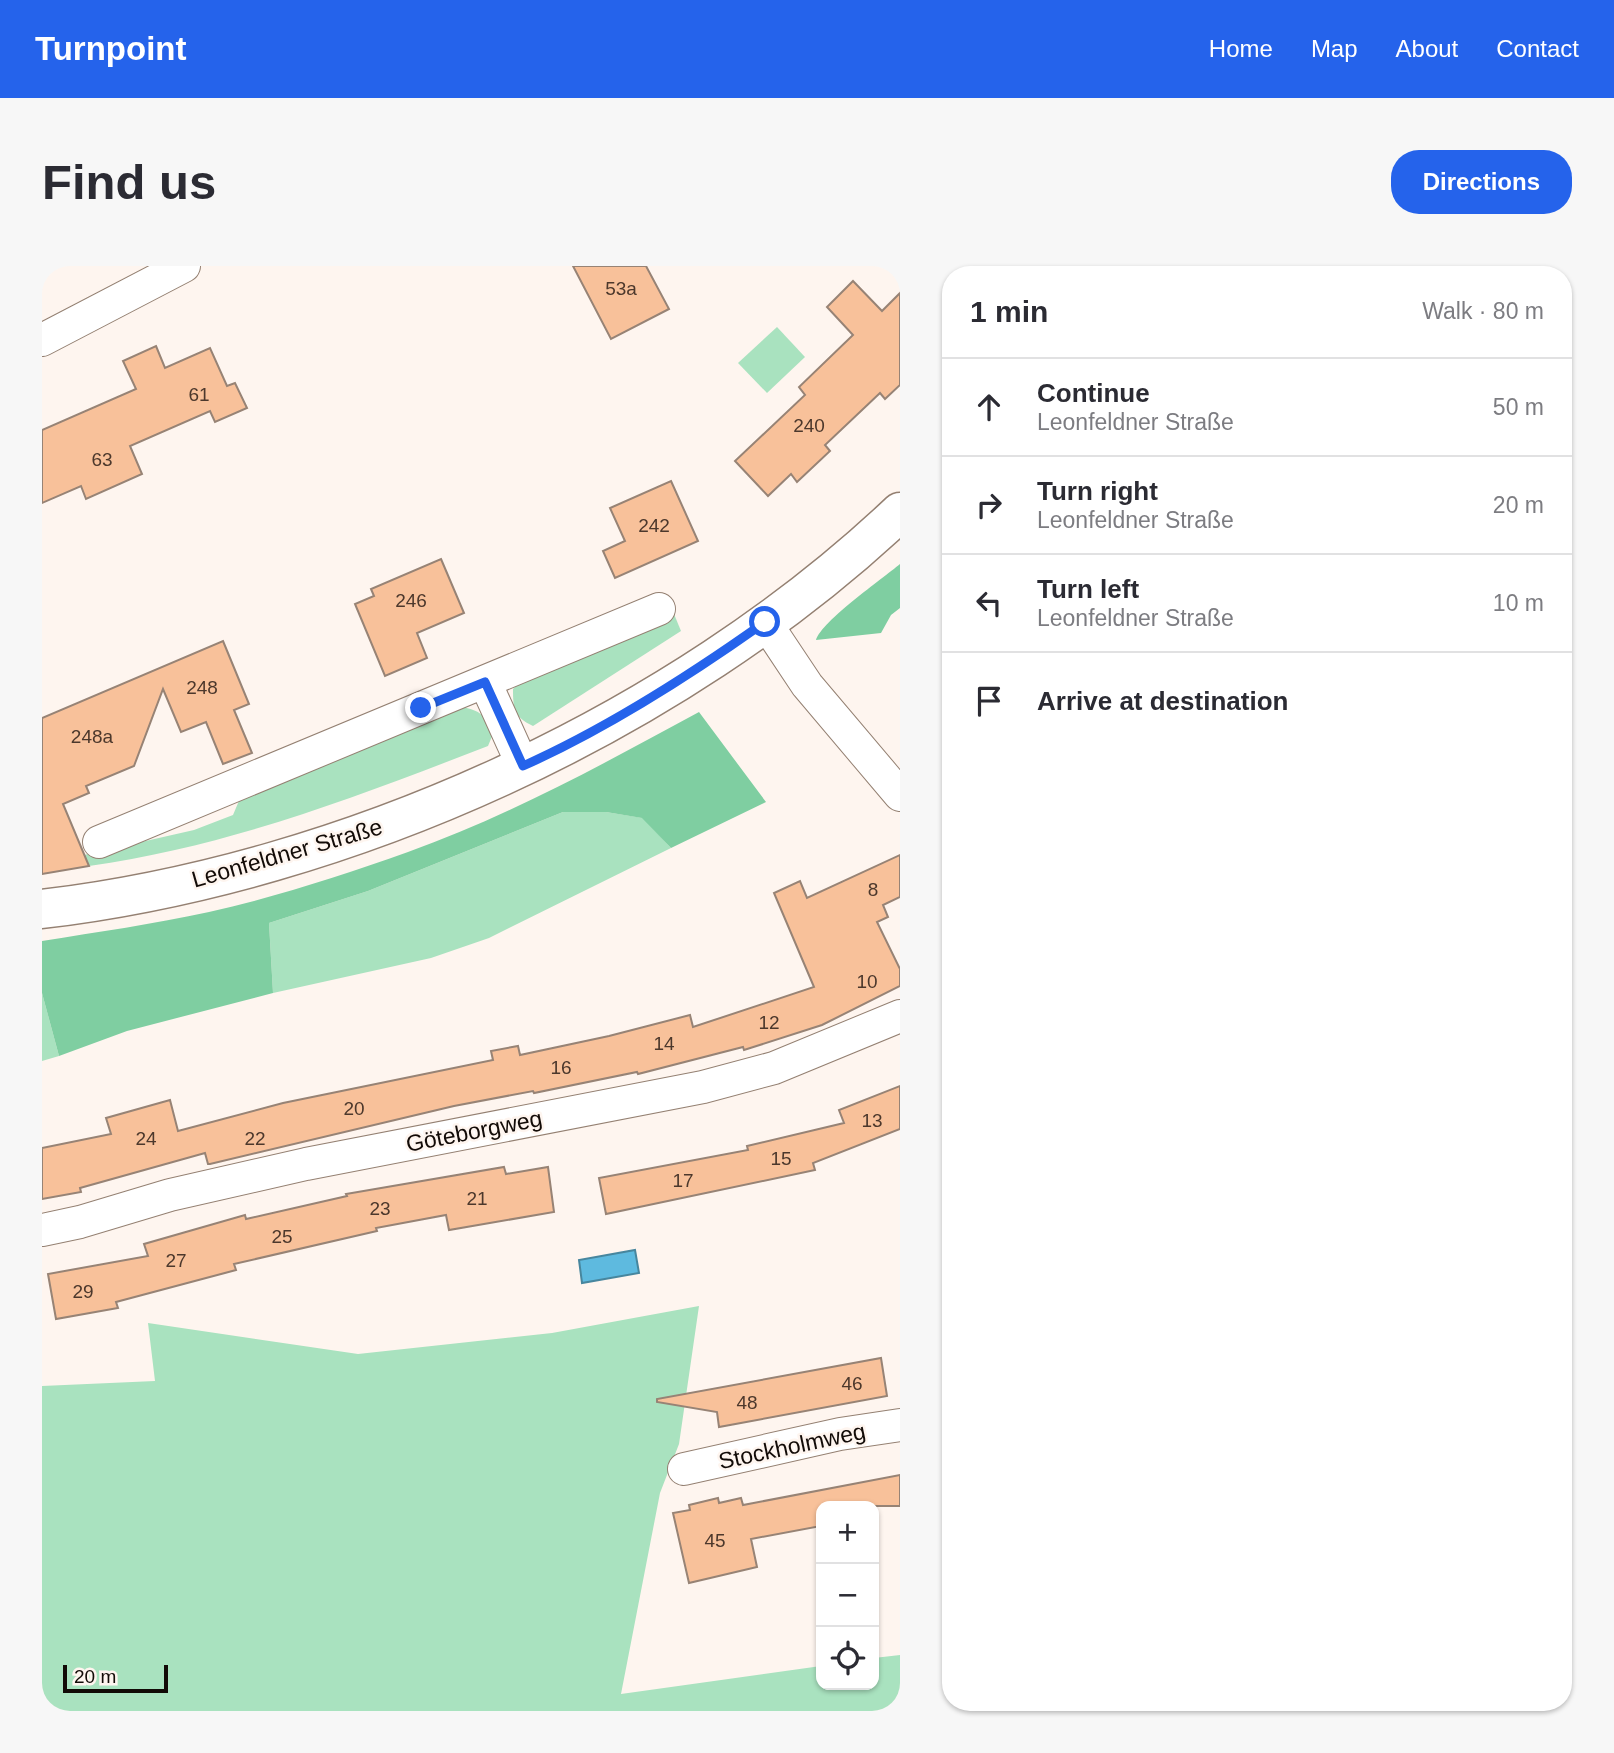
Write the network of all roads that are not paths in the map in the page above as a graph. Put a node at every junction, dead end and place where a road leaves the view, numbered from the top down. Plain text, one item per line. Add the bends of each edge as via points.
1 (184, 266) edge
2 (42, 340) edge
3 (900, 512) edge
4 (659, 609) dead end
5 (765, 622) junction
6 (485, 682) junction
7 (523, 766) junction
8 (900, 795) edge
9 (99, 842) dead end
10 (42, 909) edge
11 (900, 1016) edge
12 (42, 1230) edge
13 (900, 1424) edge
14 (684, 1469) dead end

1 - 2 street
3 - 5 main road, Leonfeldner Straße
4 - 6 street
5 - 7 main road, Leonfeldner Straße via 625,712
5 - 8 street via 807,685
6 - 7 street
6 - 9 street
7 - 10 main road, Leonfeldner Straße via 389,823 310,850 188,883
11 - 12 street, Göteborgweg via 774,1068 703,1087 306,1164
13 - 14 street, Stockholmweg

